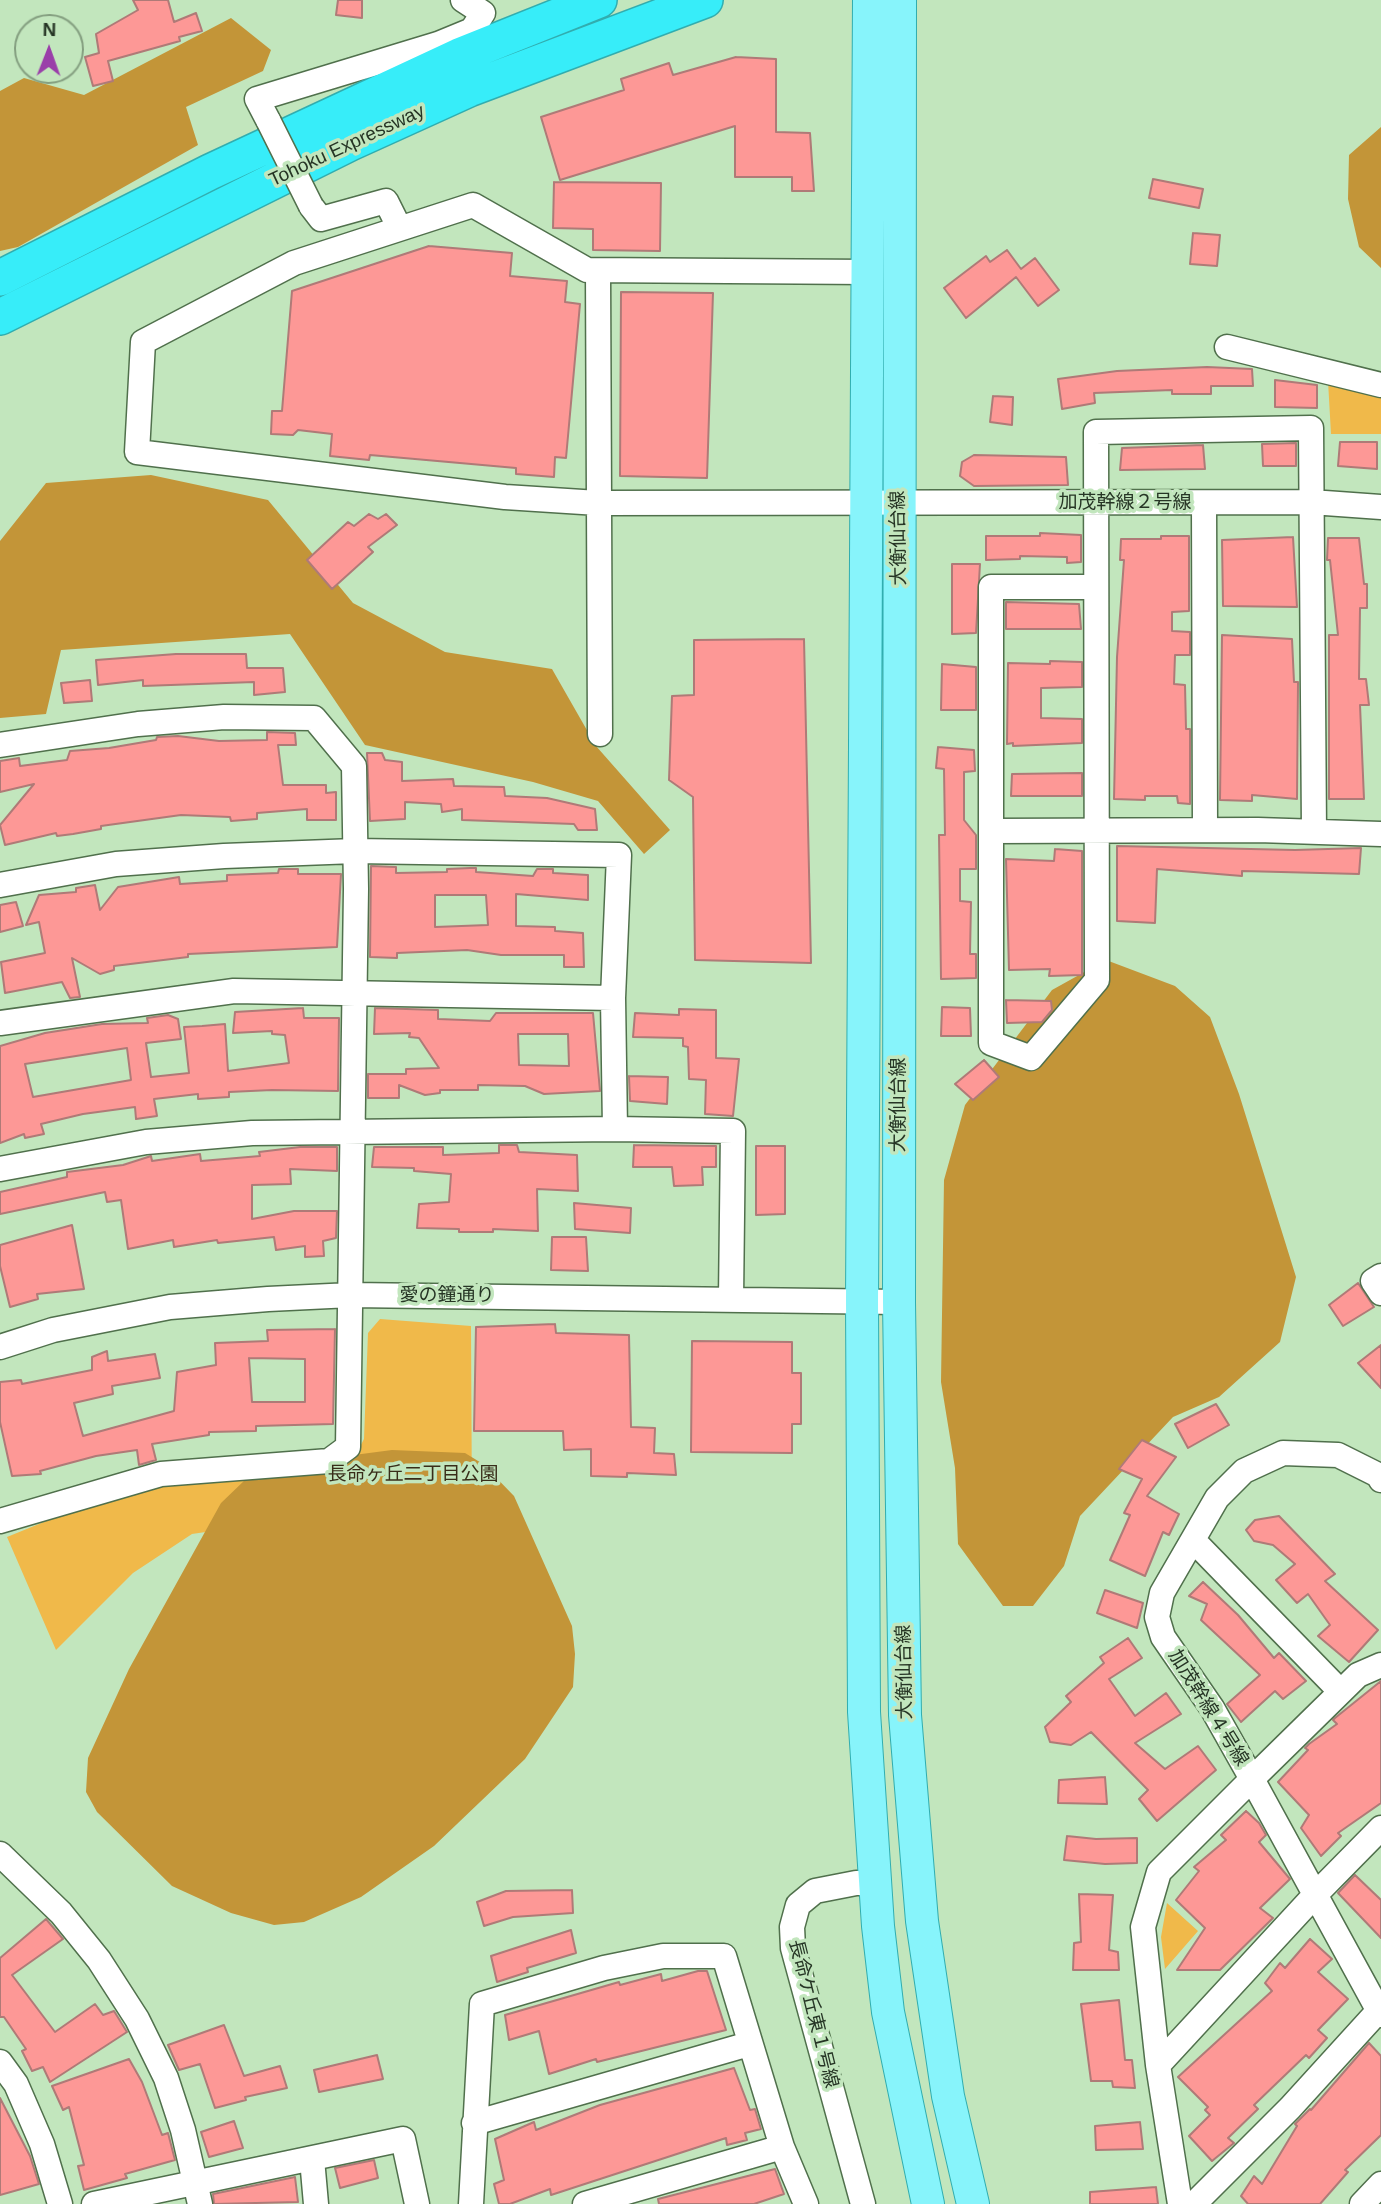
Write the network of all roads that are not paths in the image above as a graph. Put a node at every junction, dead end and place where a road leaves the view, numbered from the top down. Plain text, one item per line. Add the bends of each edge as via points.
1 (463, 0) edge
2 (599, 0) edge
3 (705, 0) edge
4 (900, 0) edge
5 (869, 1) edge
6 (399, 227) junction
7 (598, 271) junction
8 (869, 272) junction
9 (0, 278) edge
10 (0, 317) edge
11 (1227, 347) dead end
12 (1381, 385) edge
13 (1311, 502) junction
14 (598, 503) junction
15 (883, 503) junction
16 (1204, 503) junction
17 (1096, 504) junction
18 (1381, 507) edge
19 (1096, 587) junction
20 (600, 734) dead end
21 (0, 745) edge
22 (1205, 830) junction
23 (993, 831) junction
24 (1097, 831) junction
25 (1314, 831) junction
26 (1381, 834) edge
27 (355, 851) junction
28 (0, 885) edge
29 (354, 993) junction
30 (613, 998) junction
31 (0, 1023) edge
32 (615, 1129) junction
33 (352, 1132) junction
34 (0, 1169) edge
35 (1381, 1276) edge
36 (1381, 1293) edge
37 (351, 1295) junction
38 (731, 1299) junction
39 (862, 1300) junction
40 (899, 1302) junction
41 (0, 1347) edge
42 (1381, 1480) edge
43 (0, 1521) edge
44 (1193, 1540) junction
45 (1381, 1665) edge
46 (1340, 1691) junction
47 (1252, 1779) junction
48 (1381, 1828) edge
49 (0, 1854) edge
50 (876, 1882) junction
51 (1315, 1895) junction
52 (1380, 2012) edge
53 (749, 2044) junction
54 (0, 2062) edge
55 (1158, 2065) junction
56 (474, 2123) junction
57 (782, 2147) junction
58 (312, 2159) junction
59 (1381, 2184) edge
60 (198, 2194) edge
61 (60, 2204) edge
62 (94, 2204) edge
63 (316, 2204) edge
64 (417, 2204) edge
65 (471, 2204) edge
66 (585, 2204) edge
67 (806, 2204) edge
68 (863, 2204) edge
69 (928, 2204) edge
70 (973, 2204) edge
71 (1180, 2204) edge
72 (1194, 2204) edge
73 (1362, 2204) edge

1 - 6 street, bridge via 483,13 472,30 257,99 321,219 386,201
2 - 9 highway, Tohoku Expressway via 459,56 210,172
3 - 10 highway, Tohoku Expressway via 469,89 349,143
4 - 15 main road, 大衡仙台線
5 - 8 main road, 大衡仙台線
6 - 7 street via 473,205 587,270
6 - 14 street, 加茂幹線２号線 via 294,263 143,342 137,452 505,497
7 - 8 street
7 - 14 street
8 - 15 main road, 大衡仙台線
11 - 12 street
13 - 16 street, 加茂幹線２号線
13 - 17 street via 1311,428 1096,432
13 - 18 street, 加茂幹線２号線
13 - 25 street
14 - 15 street, 加茂幹線２号線
14 - 20 street
15 - 17 street, 加茂幹線２号線
15 - 39 main road, 大衡仙台線
15 - 40 main road, 大衡仙台線
16 - 17 street, 加茂幹線２号線
16 - 22 street
17 - 19 street
19 - 23 street via 991,587
19 - 24 street
21 - 27 street via 138,724 224,717 314,718 354,766
22 - 24 street
22 - 25 street
23 - 24 street
23 - 24 street via 991,1043 1031,1058 1097,980
25 - 26 street
27 - 28 street via 116,864
27 - 29 street
27 - 30 street via 618,855
29 - 30 street
29 - 31 street via 234,991
29 - 33 street
30 - 32 street
32 - 33 street
32 - 38 street via 733,1131
33 - 34 street via 252,1133 146,1142
33 - 37 street
35 - 36 street via 1373,1281
37 - 38 street, 愛の鐘通り
37 - 41 street, 愛の鐘通り via 170,1307 53,1330
37 - 43 street via 348,1447 329,1461 162,1474
38 - 39 street, 愛の鐘通り
39 - 40 street, 愛の鐘通り
39 - 50 main road, 大衡仙台線 via 864,1699
40 - 70 main road, 大衡仙台線 via 905,1715 922,1921 948,2096
42 - 44 street, 加茂幹線４号線 via 1338,1455 1283,1453 1244,1471 1217,1499
44 - 46 street
44 - 47 street, 加茂幹線４号線 via 1162,1593 1157,1617 1163,1637 1212,1708
45 - 46 street via 1358,1675
46 - 47 street
47 - 51 street
47 - 55 street, 加茂幹線４号線 via 1159,1872 1143,1927
48 - 51 street
49 - 60 street via 61,1913 137,2019 166,2078
50 - 68 street, 長命ケ丘東１号線 via 815,1891 798,1905 792,1927 793,1948
50 - 69 main road, 大衡仙台線 via 888,2012
51 - 52 street
51 - 55 street
52 - 72 street
53 - 56 street
53 - 56 street via 724,1956 663,1956 604,1968 482,2004
53 - 57 street
54 - 61 street via 16,2084 42,2144
55 - 71 street, 加茂幹線４号線
56 - 65 street
57 - 66 street
57 - 67 street
58 - 60 street
58 - 63 street
58 - 64 street via 403,2138
59 - 73 street
60 - 62 street

